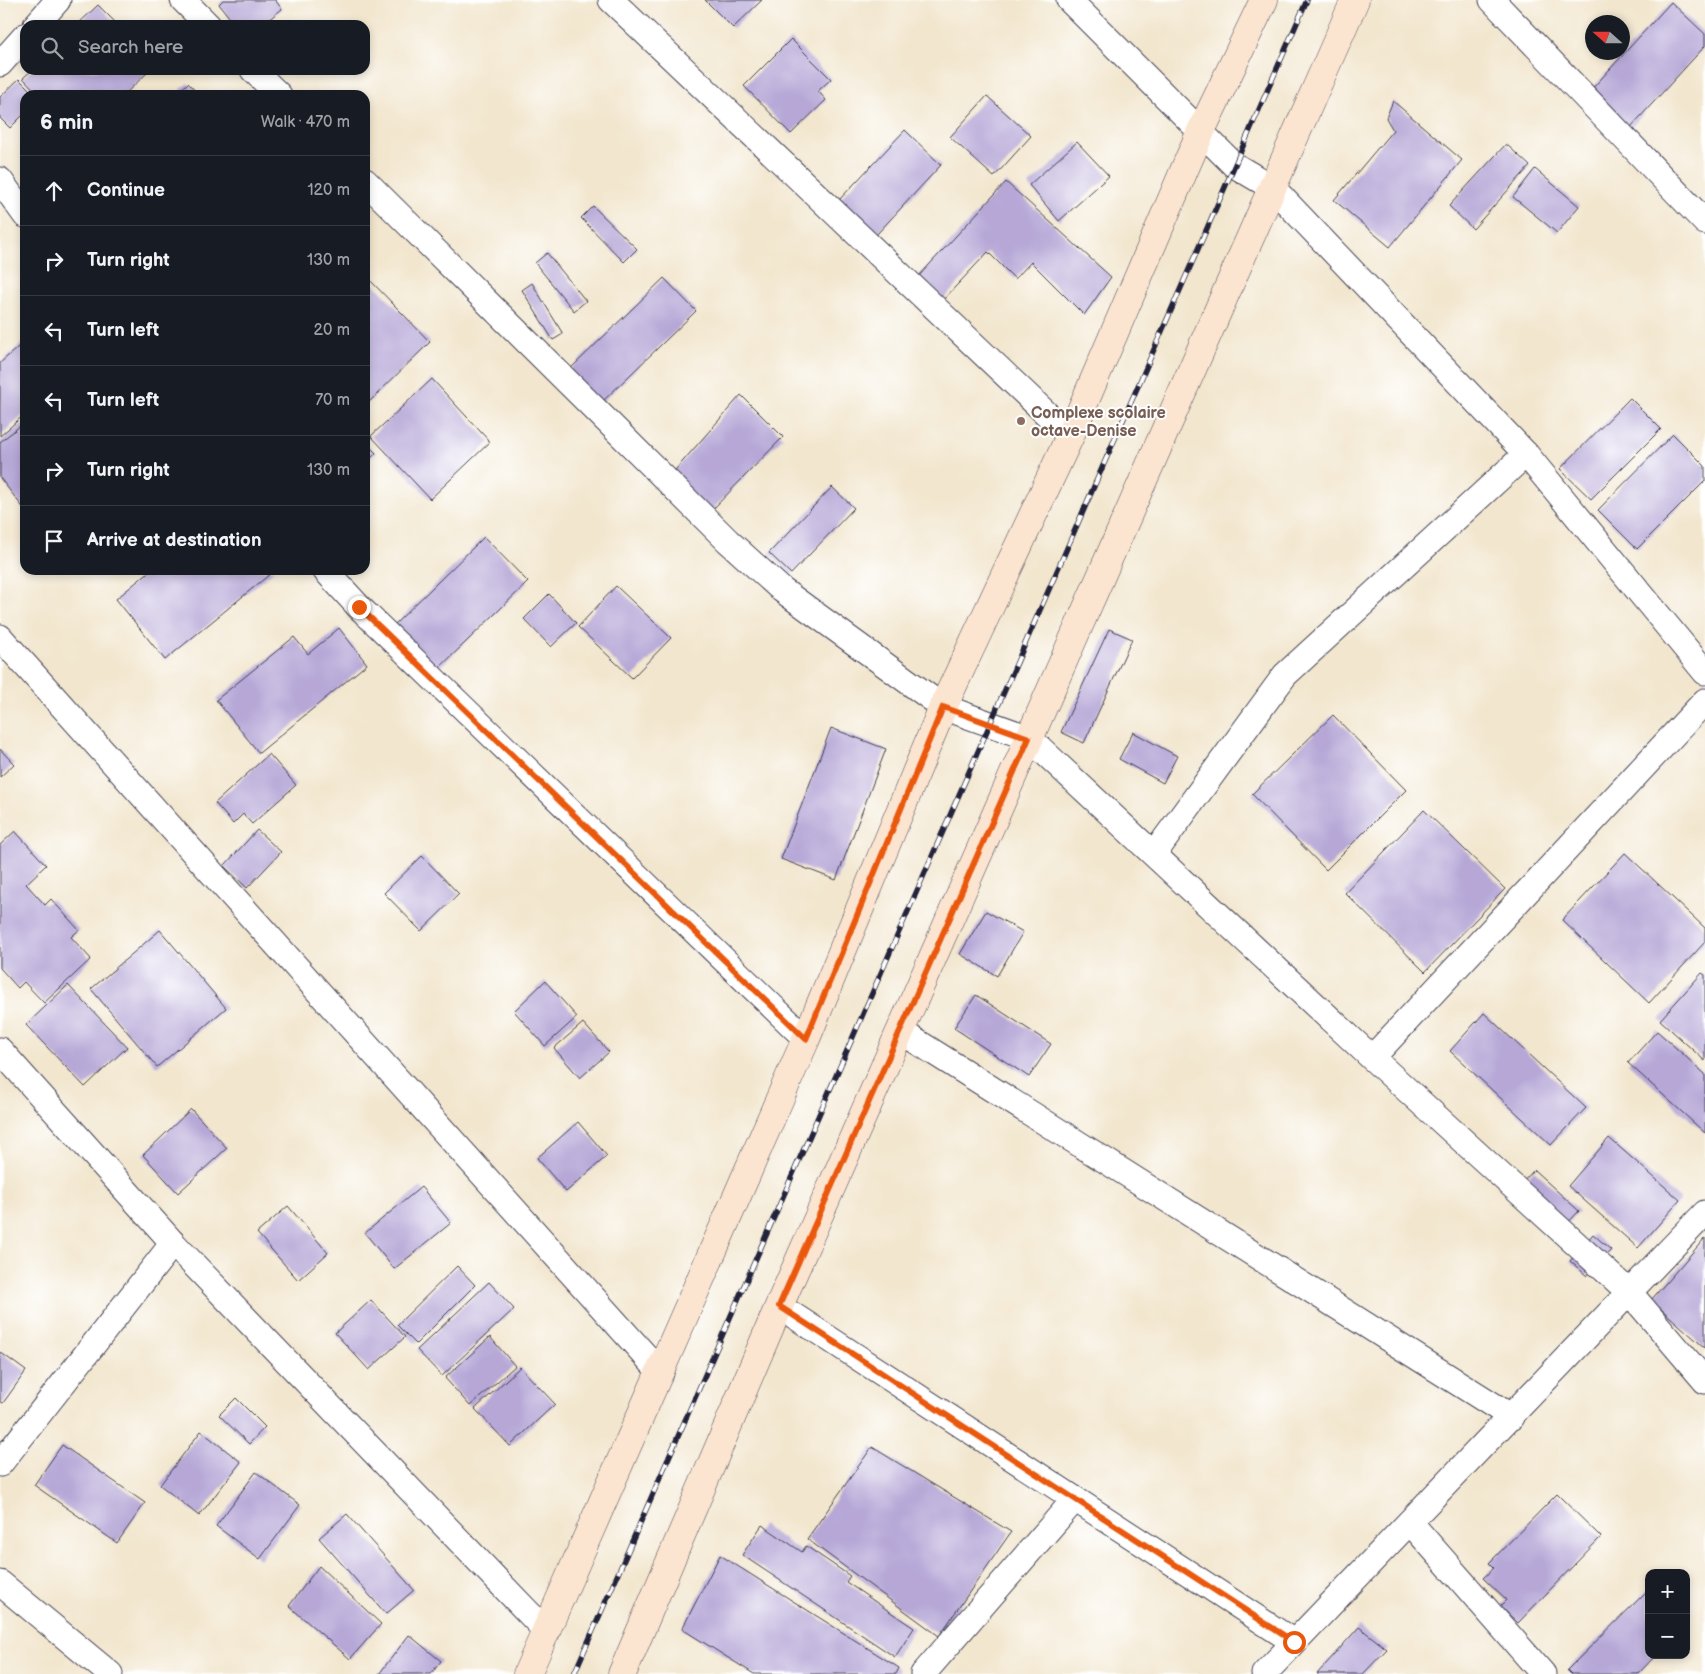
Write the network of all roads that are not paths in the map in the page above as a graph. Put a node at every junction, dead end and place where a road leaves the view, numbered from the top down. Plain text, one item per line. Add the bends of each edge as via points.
1 (58, 0) edge
2 (183, 0) edge
3 (611, 0) edge
4 (1069, 0) edge
5 (1264, 0) edge
6 (1355, 0) edge
7 (1492, 0) edge
8 (40, 20) edge
9 (203, 20) edge
10 (20, 42) edge
11 (0, 64) edge
12 (259, 75) edge
13 (274, 90) edge
14 (1201, 131) junction
15 (0, 180) edge
16 (370, 186) edge
17 (1273, 188) junction
18 (20, 208) edge
19 (1705, 222) edge
20 (1070, 436) junction
21 (1526, 454) junction
22 (330, 575) edge
23 (0, 637) edge
24 (1705, 672) edge
25 (1705, 701) edge
26 (943, 707) junction
27 (1029, 738) junction
28 (1154, 854) junction
29 (900, 1031) junction
30 (806, 1039) junction
31 (0, 1050) edge
32 (1372, 1058) junction
33 (1705, 1213) edge
34 (173, 1243) junction
35 (1630, 1293) junction
36 (779, 1306) junction
37 (661, 1373) junction
38 (1705, 1380) edge
39 (1512, 1417) junction
40 (0, 1464) edge
41 (1075, 1499) junction
42 (1410, 1522) junction
43 (0, 1583) edge
44 (547, 1632) junction
45 (1294, 1642) junction
46 (110, 1674) edge
47 (527, 1674) edge
48 (622, 1674) edge
49 (923, 1674) edge
50 (1264, 1674) edge
51 (1543, 1674) edge

1 - 8 street
2 - 9 street
3 - 20 street
4 - 14 street
5 - 14 main road
6 - 17 main road
7 - 19 street
10 - 11 street
12 - 13 street
14 - 17 street via 1234,165
14 - 20 main road
15 - 18 street
16 - 26 street via 728,541 782,590
17 - 21 street
17 - 27 main road
20 - 26 main road
21 - 24 street
21 - 28 street via 1285,675
22 - 30 street
23 - 37 street
25 - 32 street
26 - 27 street
26 - 30 main road
27 - 28 street
27 - 29 main road
28 - 32 street
29 - 36 main road
29 - 39 street
30 - 37 main road
31 - 34 street
32 - 35 street
33 - 35 street
34 - 40 street
34 - 44 street
35 - 38 street
35 - 39 street
36 - 41 street
36 - 48 main road
37 - 44 main road
39 - 42 street
41 - 45 street
41 - 49 street
42 - 45 street
42 - 51 street
43 - 46 street
44 - 47 main road
45 - 50 street

